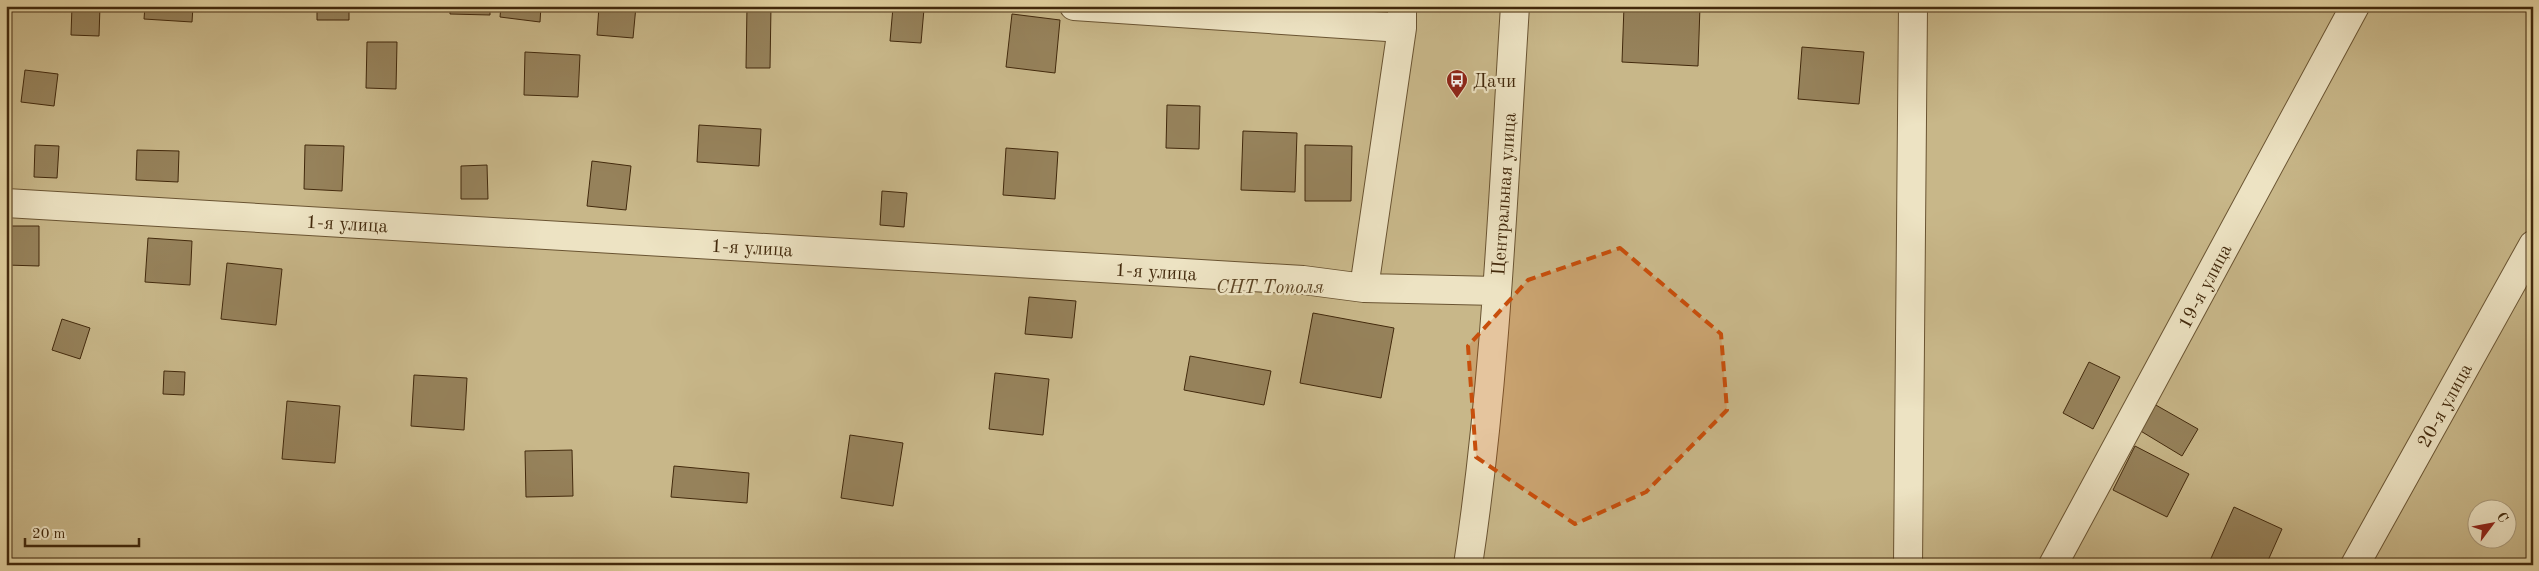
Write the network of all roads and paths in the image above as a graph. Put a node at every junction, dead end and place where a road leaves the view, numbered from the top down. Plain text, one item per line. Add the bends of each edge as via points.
1 (1074, 6) edge
2 (1515, 6) edge
3 (1913, 6) edge
4 (2355, 6) edge
5 (1402, 17) edge
6 (6, 203) edge
7 (2533, 246) edge
8 (1364, 288) junction
9 (1497, 292) junction
10 (1468, 565) edge
11 (1908, 565) edge
12 (2053, 565) edge
13 (2355, 565) edge

1 - 5 street
2 - 9 street, Центральная улица
3 - 11 street
4 - 12 street, 19-я улица
5 - 8 street
6 - 8 street, 1-я улица via 1303,280
7 - 13 street, 20-я улица
8 - 9 street, 1-я улица
9 - 10 street, Центральная улица via 1482,472

